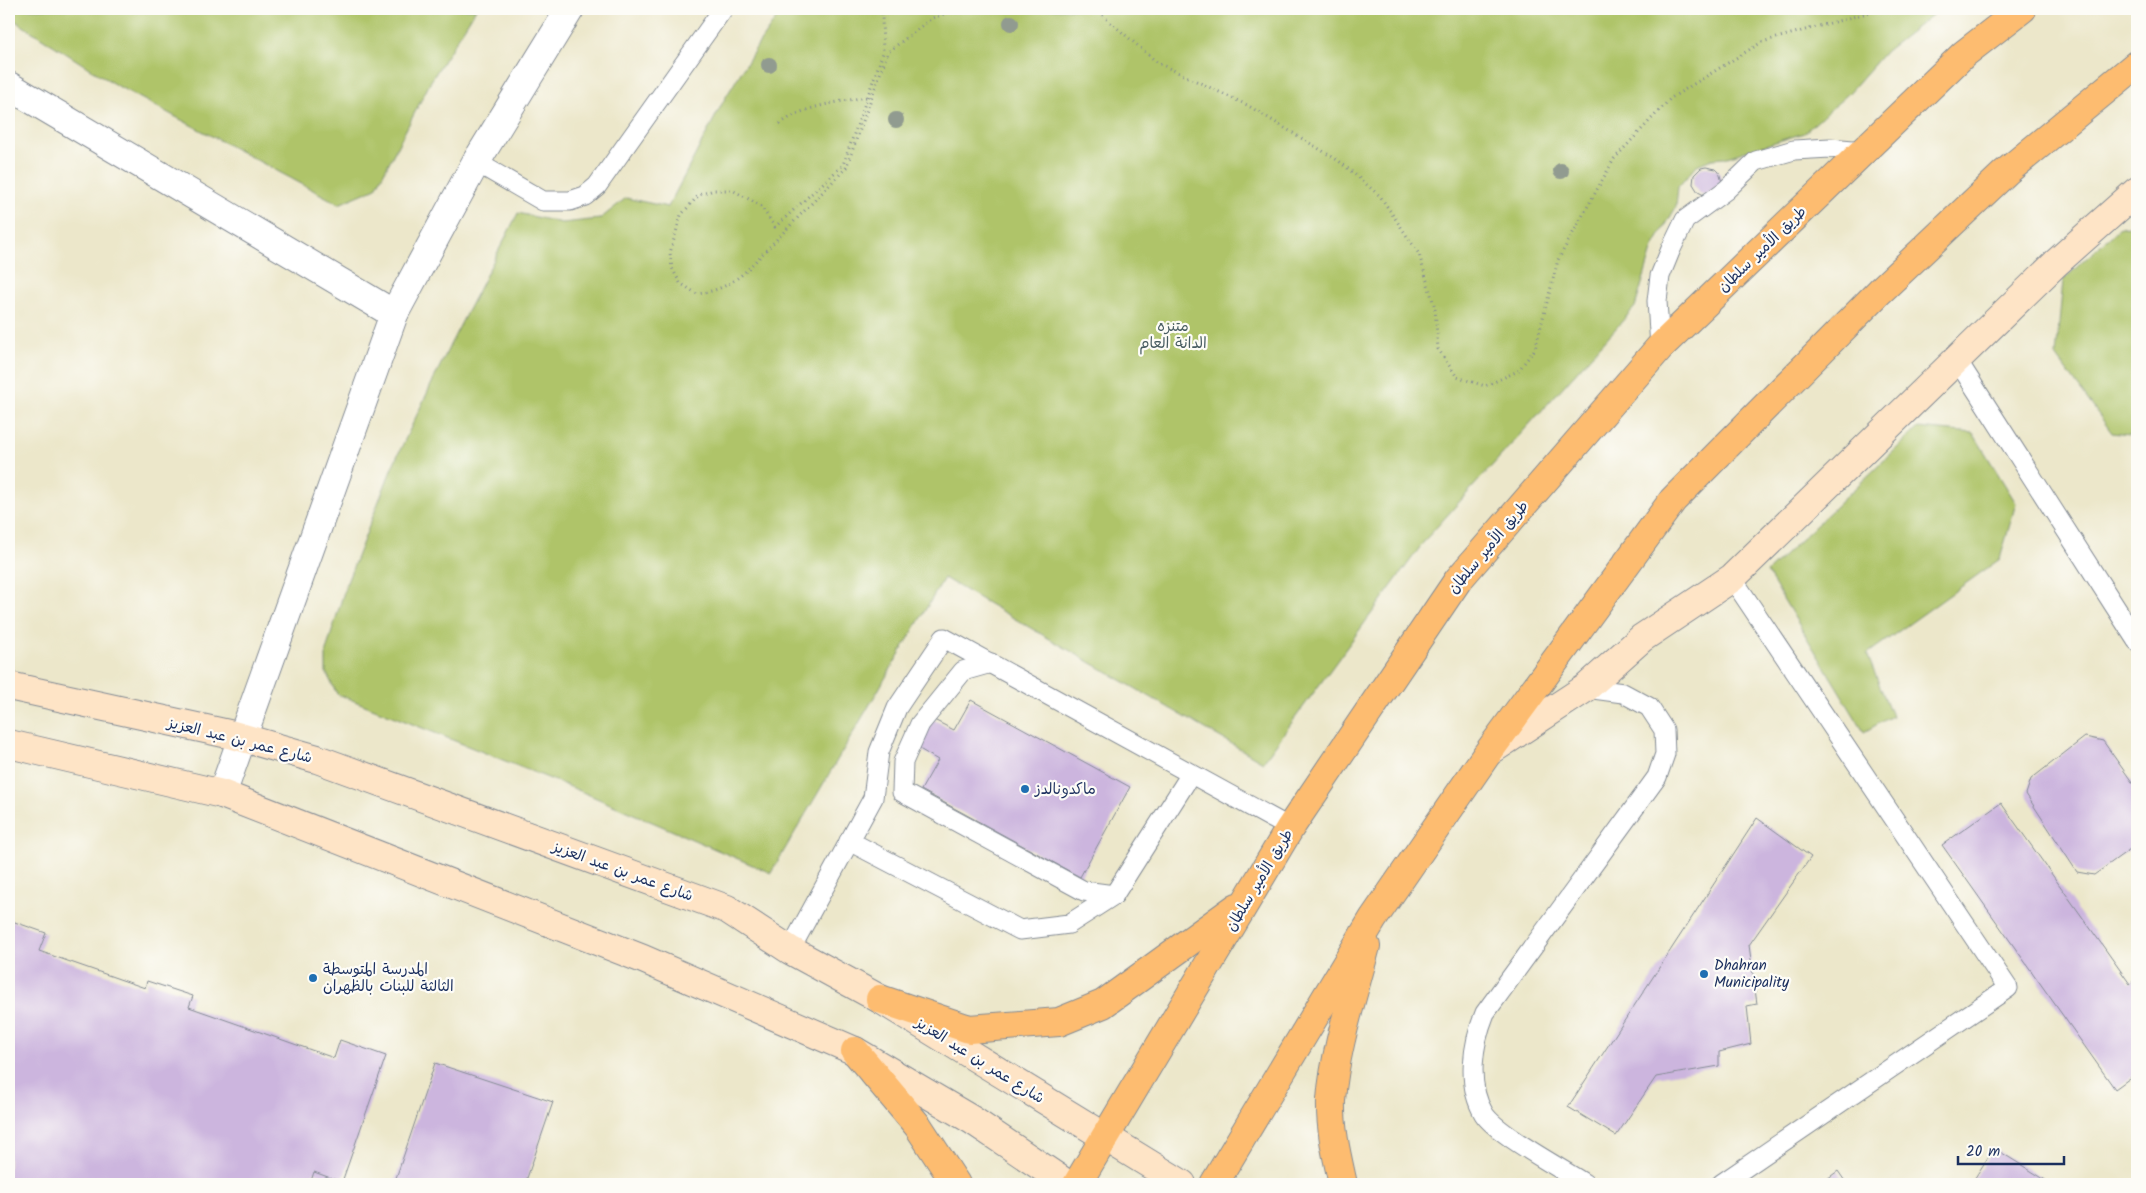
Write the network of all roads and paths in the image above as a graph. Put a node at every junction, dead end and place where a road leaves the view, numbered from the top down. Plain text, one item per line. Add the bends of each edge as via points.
1 (570, 9) edge
2 (723, 9) edge
3 (884, 9) edge
4 (959, 9) edge
5 (1095, 9) edge
6 (1881, 9) edge
7 (2022, 9) edge
8 (2137, 64) edge
9 (9, 86) edge
10 (867, 97) junction
11 (780, 124) dead end
12 (1864, 151) junction
13 (476, 162) junction
14 (2137, 191) edge
15 (394, 314) junction
16 (1660, 347) junction
17 (1957, 360) junction
18 (1732, 578) junction
19 (2137, 641) edge
20 (991, 664) junction
21 (9, 686) edge
22 (1586, 688) junction
23 (242, 738) junction
24 (9, 744) edge
25 (1487, 754) junction
26 (1191, 774) junction
27 (222, 794) junction
28 (1290, 828) junction
29 (848, 841) junction
30 (1114, 895) junction
31 (1247, 900) junction
32 (1373, 919) junction
33 (790, 950) junction
34 (880, 998) junction
35 (855, 1051) junction
36 (1106, 1138) junction
37 (956, 1184) edge
38 (1067, 1184) edge
39 (1078, 1184) edge
40 (1182, 1184) edge
41 (1214, 1184) edge
42 (1343, 1184) edge
43 (1585, 1184) edge
44 (1721, 1184) edge

1 - 13 street
2 - 13 lane via 597,186 585,196 570,202 543,201
3 - 10 path via 883,53
4 - 10 path via 932,18 888,52 846,168 745,272 716,291 697,294 680,283 672,268 672,241 681,215 699,195 714,190 732,190 760,204 775,227 843,165
5 - 6 path via 1158,63 1255,110 1339,161 1380,196 1418,254 1435,308 1438,349 1457,378 1485,386 1518,371 1535,349 1558,260 1614,159 1671,98 1762,42
7 - 12 main road, طريق الأمير سلطان via 1964,54
8 - 25 main road via 2006,172 1880,291 1674,500
9 - 15 street
10 - 11 path via 807,110
12 - 16 main road, طريق الأمير سلطان
12 - 16 lane via 1830,148 1794,150 1756,161 1726,190 1686,220 1660,276 1657,301
13 - 15 street
14 - 17 street via 2056,262
15 - 23 street
16 - 28 main road, طريق الأمير سلطان via 1458,580
17 - 18 street
17 - 19 lane
18 - 22 street via 1642,638
18 - 44 lane via 2008,988
20 - 26 lane
20 - 29 lane via 944,638 897,708 879,752 873,798
20 - 30 lane via 963,671 920,724 903,762 902,792 1084,892
21 - 23 street, شارع عمر بن عبد العزيز
22 - 25 street
22 - 43 lane via 1622,693 1649,707 1664,730 1665,754 1657,777 1485,1013 1477,1032 1474,1074 1474,1086 1484,1114 1497,1128
23 - 27 street
23 - 33 street, شارع عمر بن عبد العزيز via 317,759 727,909
24 - 27 street
25 - 32 main road
26 - 28 lane
26 - 30 lane
27 - 35 street via 643,959
28 - 31 main road, طريق الأمير سلطان
29 - 30 lane via 1020,930 1069,924
29 - 33 lane
31 - 34 main road via 1103,1004 1059,1022 969,1029
31 - 36 main road, طريق الأمير سلطان
32 - 41 main road
32 - 42 main road via 1338,1058 1331,1101 1333,1142
33 - 34 street, شارع عمر بن عبد العزيز
34 - 36 street, شارع عمر بن عبد العزيز
35 - 37 main road via 918,1126
35 - 38 street via 972,1120
36 - 39 main road, طريق الأمير سلطان
36 - 40 street, شارع عمر بن عبد العزيز

